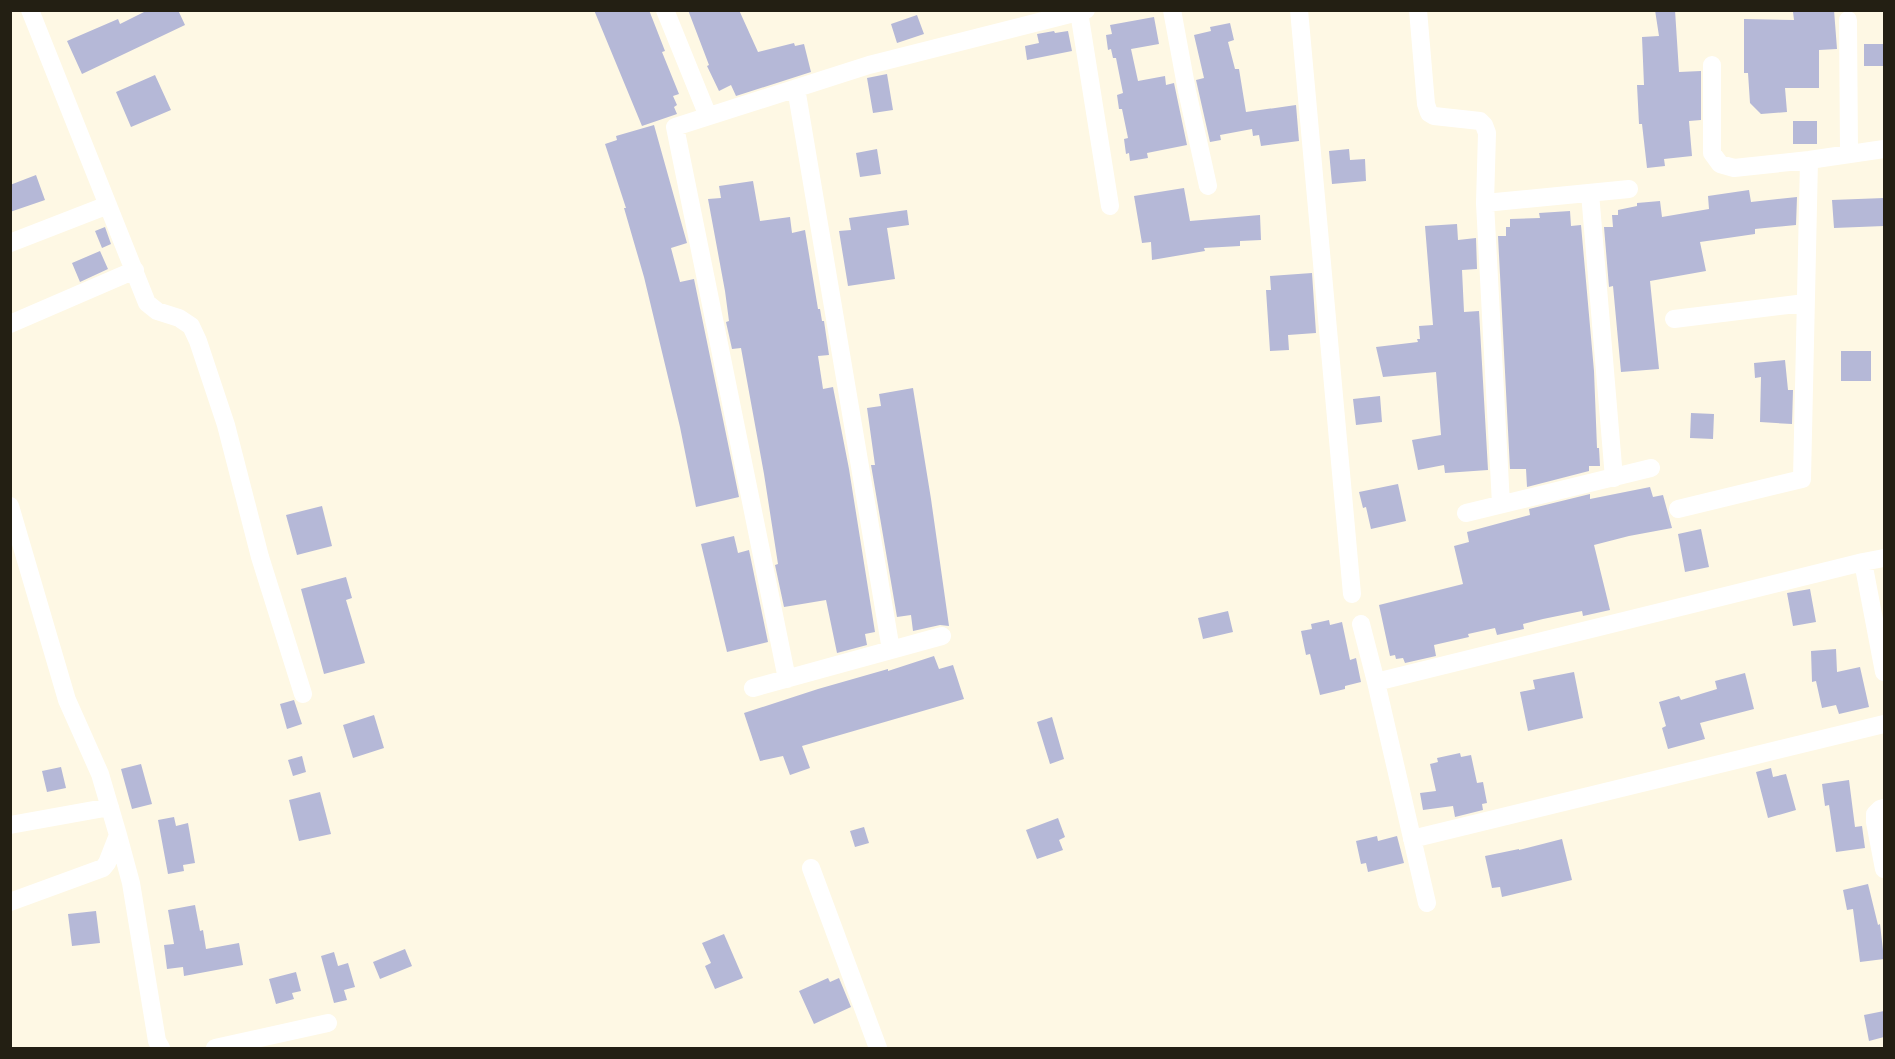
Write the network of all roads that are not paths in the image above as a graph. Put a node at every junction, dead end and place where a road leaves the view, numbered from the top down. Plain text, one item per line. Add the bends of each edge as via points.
1 (30, 10) edge
2 (665, 10) edge
3 (1172, 10) edge
4 (1299, 10) edge
5 (1418, 10) edge
6 (1083, 11) edge
7 (1848, 20) dead end
8 (1712, 64) dead end
9 (796, 88) junction
10 (708, 116) junction
11 (1884, 149) edge
12 (1848, 153) junction
13 (1809, 160) junction
14 (1208, 186) dead end
15 (1629, 189) dead end
16 (1590, 193) junction
17 (1485, 203) junction
18 (108, 205) junction
19 (1110, 206) dead end
20 (10, 243) edge
21 (135, 270) junction
22 (1805, 303) junction
23 (1674, 320) dead end
24 (10, 324) edge
25 (1651, 468) dead end
26 (1614, 477) junction
27 (1501, 504) junction
28 (10, 506) edge
29 (1678, 509) dead end
30 (1466, 513) dead end
31 (1884, 558) edge
32 (1863, 562) junction
33 (1352, 594) dead end
34 (1361, 624) dead end
35 (942, 636) dead end
36 (891, 650) junction
37 (1884, 672) edge
38 (787, 679) junction
39 (1376, 682) junction
40 (753, 688) dead end
41 (303, 694) dead end
42 (1884, 724) edge
43 (110, 807) junction
44 (1884, 808) edge
45 (10, 825) edge
46 (118, 835) junction
47 (1412, 839) junction
48 (811, 868) dead end
49 (1884, 869) edge
50 (10, 902) edge
51 (1427, 903) dead end
52 (328, 1023) dead end
53 (160, 1048) edge
54 (215, 1048) edge
55 (878, 1048) edge

1 - 18 street
2 - 10 street
3 - 14 street
4 - 33 street
5 - 17 street via 1429,113 1485,125
6 - 9 street via 869,65
6 - 19 street
7 - 12 street
8 - 13 street via 1712,153 1720,164 1734,168
9 - 10 street
9 - 36 street
10 - 38 street via 675,127
11 - 12 street
12 - 13 street
13 - 22 street
15 - 16 street
16 - 17 street
16 - 26 street
17 - 27 street
18 - 20 street
18 - 21 street
21 - 24 street
21 - 41 street via 147,303 191,326 198,341
22 - 23 street
22 - 29 street via 1802,479
25 - 26 street
26 - 27 street
27 - 30 street
28 - 43 street via 67,700 100,774
31 - 32 street
32 - 37 street
32 - 39 street
34 - 39 street
35 - 36 street
36 - 38 street
38 - 40 street
39 - 47 street
42 - 47 street
43 - 45 street
43 - 46 street
44 - 49 street via 1875,814 1875,822
46 - 50 street via 103,868
46 - 53 street via 131,883
47 - 51 street
48 - 55 street
52 - 54 street

